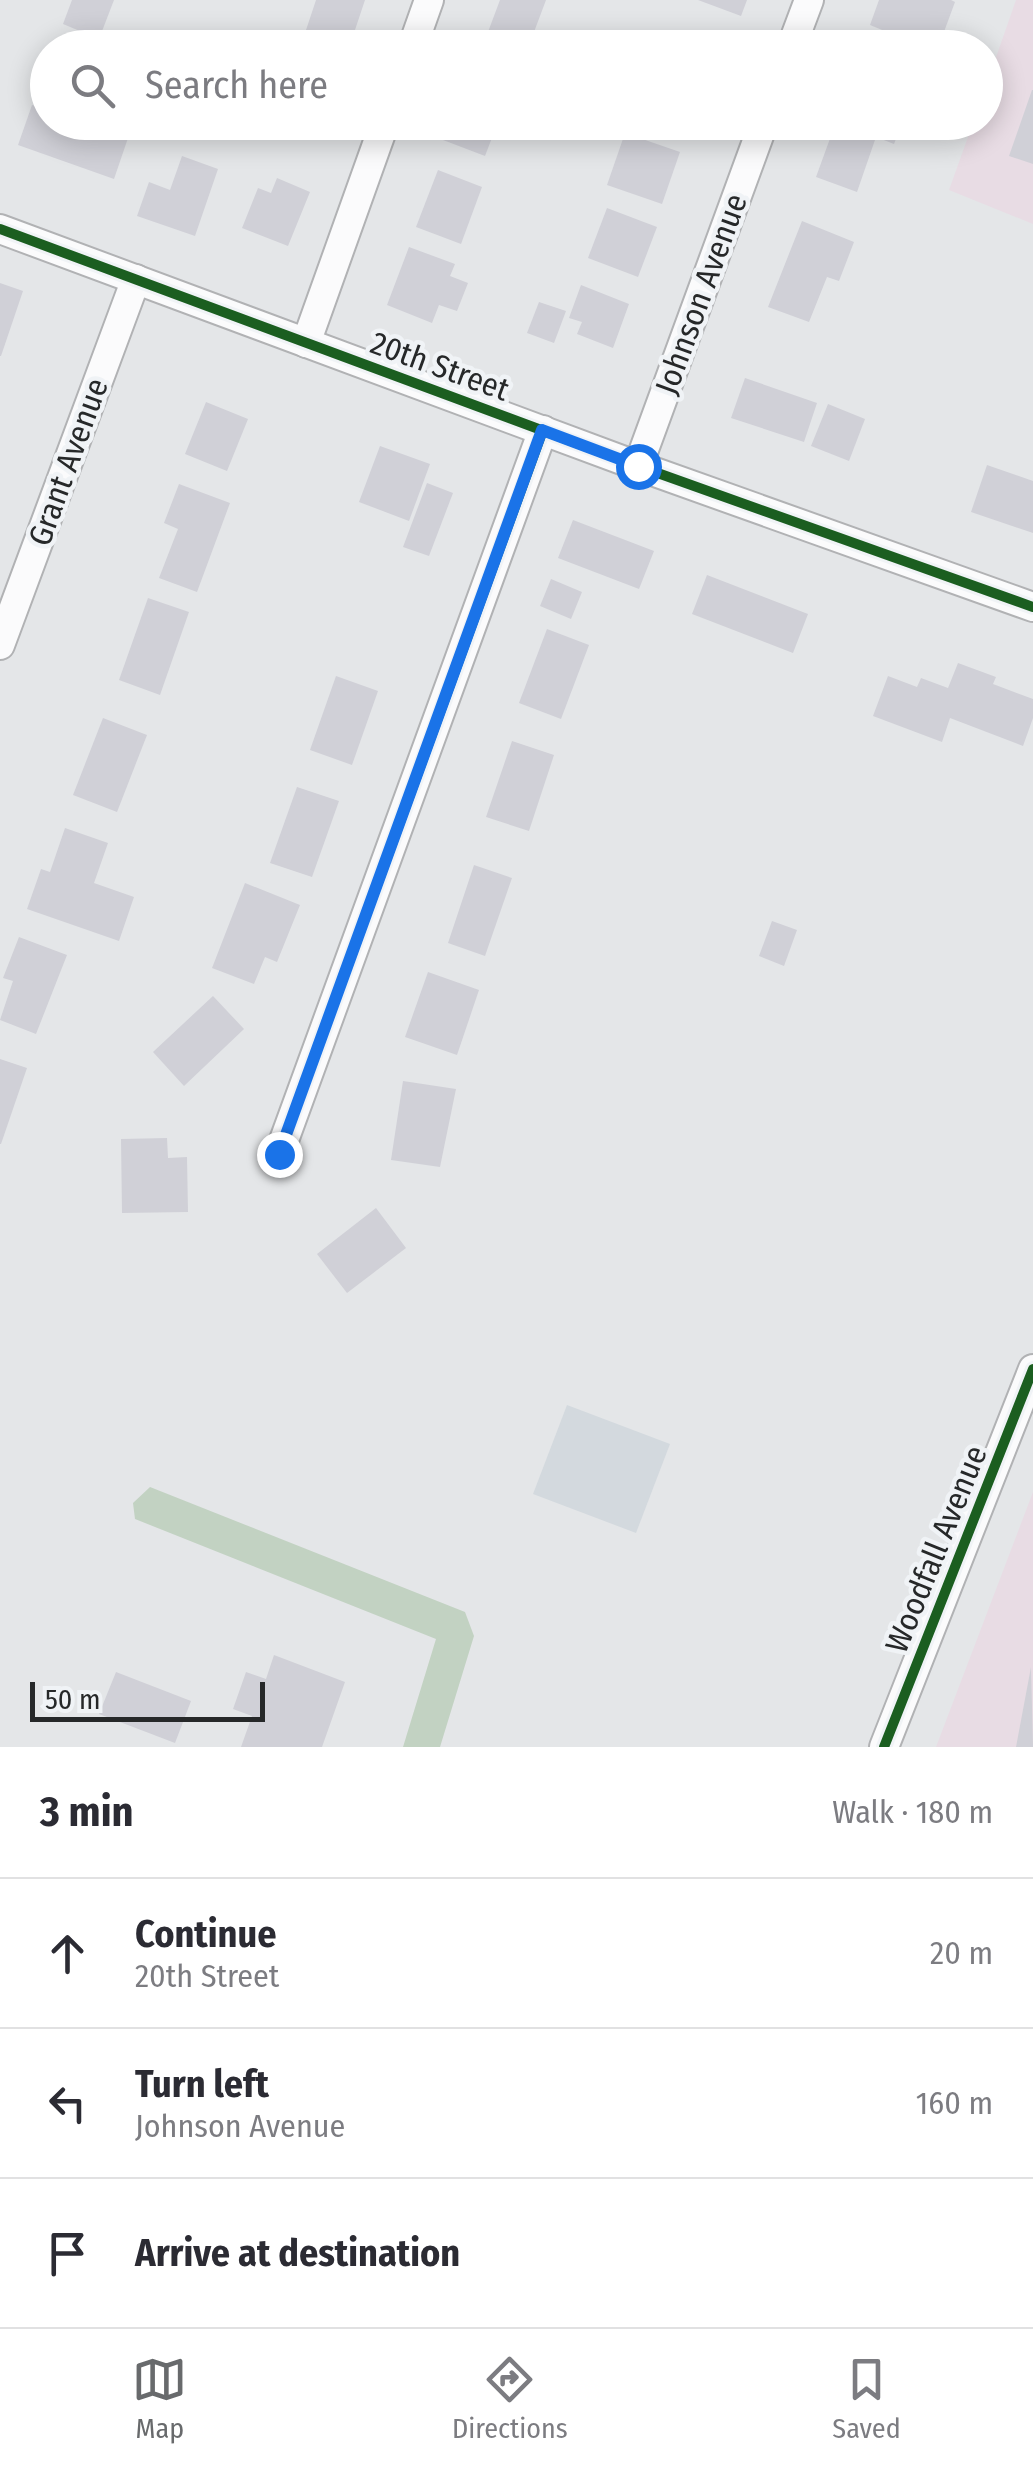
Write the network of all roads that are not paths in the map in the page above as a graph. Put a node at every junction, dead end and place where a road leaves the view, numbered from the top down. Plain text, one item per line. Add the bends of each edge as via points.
1 (430, 0) edge
2 (808, 0) edge
3 (419, 30) edge
4 (797, 30) edge
5 (379, 140) edge
6 (757, 140) edge
7 (0, 229) edge
8 (136, 279) junction
9 (306, 342) junction
10 (542, 430) junction
11 (638, 466) junction
12 (1033, 608) edge
13 (0, 645) edge
14 (279, 1154) dead end
15 (1033, 1369) edge
16 (884, 1747) edge

1 - 3 street
2 - 4 street
5 - 9 street
6 - 11 street, Johnson Avenue
7 - 8 street, 20th Street
8 - 9 street, 20th Street
8 - 13 street, Grant Avenue
9 - 10 street, 20th Street
10 - 11 street, 20th Street
10 - 14 street
11 - 12 street, 20th Street
15 - 16 street, Woodfall Avenue

